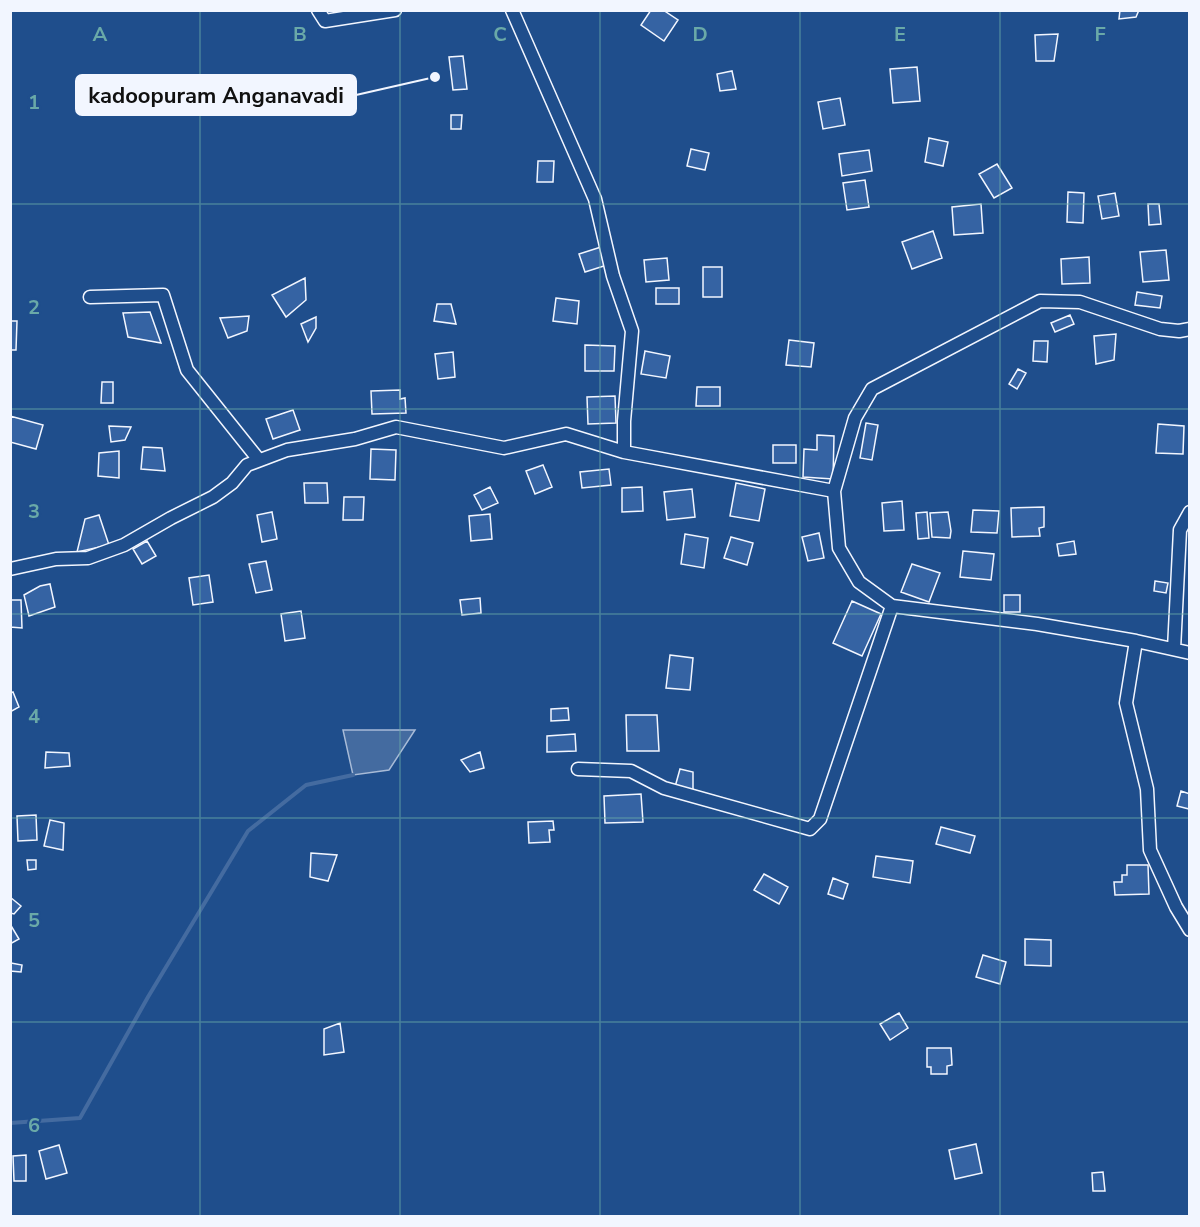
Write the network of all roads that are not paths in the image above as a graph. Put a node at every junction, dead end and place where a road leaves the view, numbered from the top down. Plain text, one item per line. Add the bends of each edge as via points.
1 (318, 10) edge
2 (395, 10) edge
3 (512, 10) edge
4 (90, 297) dead end
5 (1190, 329) edge
6 (624, 452) junction
7 (259, 460) junction
8 (834, 491) junction
9 (1190, 512) edge
10 (10, 570) edge
11 (892, 606) junction
12 (1136, 641) junction
13 (1174, 649) junction
14 (1190, 653) edge
15 (579, 769) dead end
16 (1190, 930) edge

1 - 2 street via 325,21
3 - 6 street via 595,199 613,276 632,331
4 - 7 street via 163,295 187,370
5 - 8 street via 1160,329 1080,302 1040,301 872,389 855,418
6 - 7 street via 566,434 504,448 396,427 355,440 287,450
6 - 8 street
7 - 10 street via 247,465 213,497 124,545 88,558 56,559
8 - 11 street via 839,548 858,582
9 - 13 street via 1180,530
11 - 12 street
11 - 15 street via 820,819 810,829 664,788 631,771
12 - 13 street
12 - 16 street via 1126,703 1147,789 1150,850
13 - 14 street

